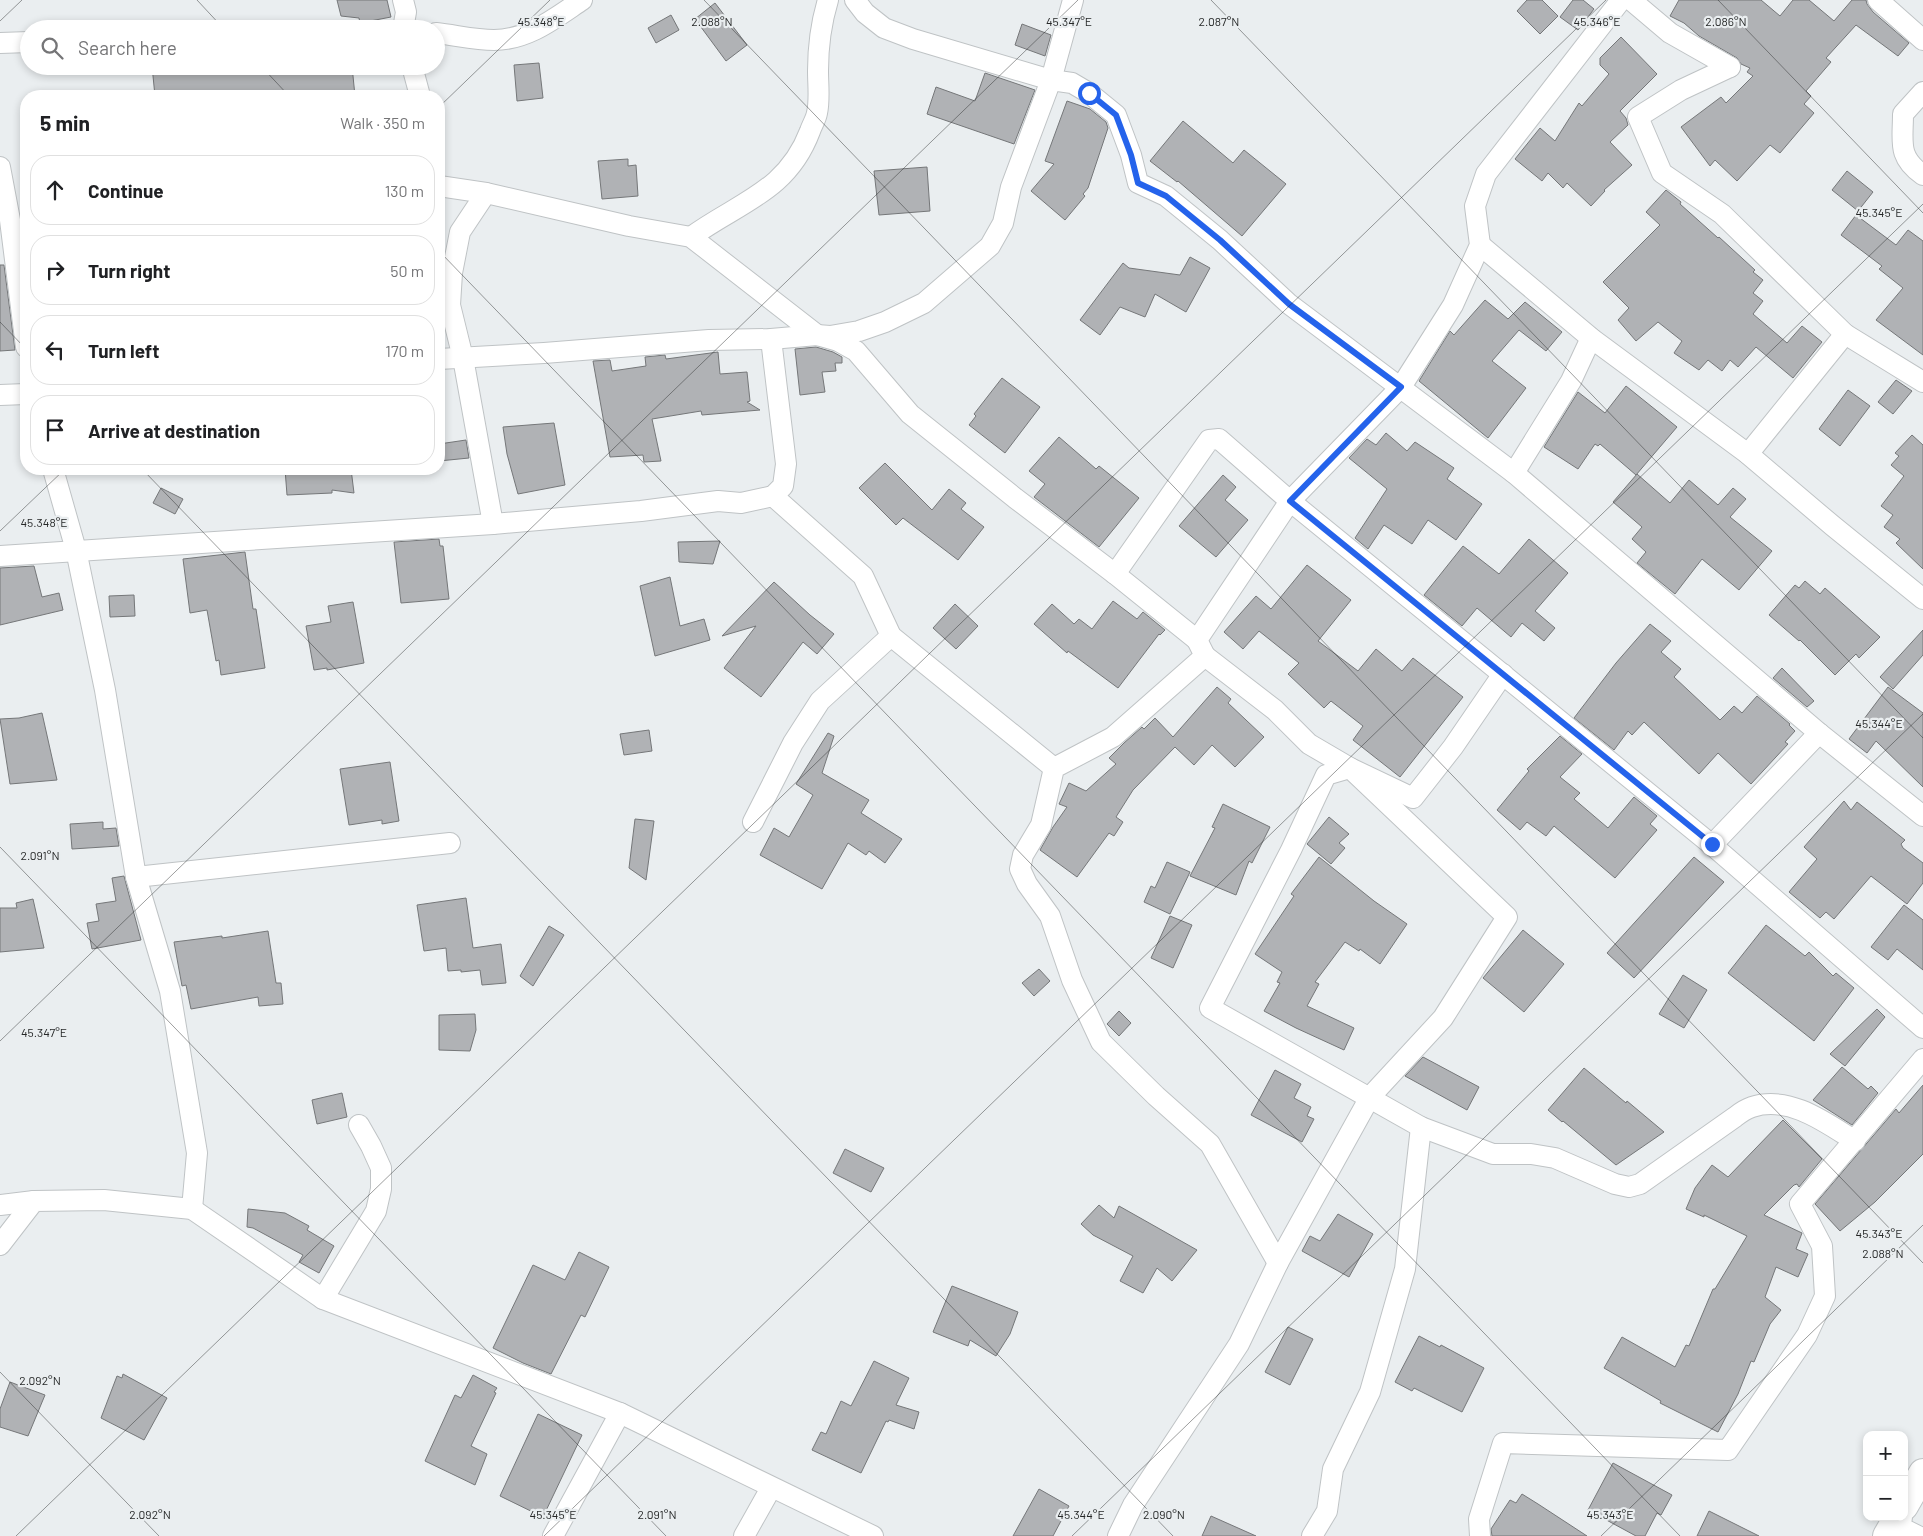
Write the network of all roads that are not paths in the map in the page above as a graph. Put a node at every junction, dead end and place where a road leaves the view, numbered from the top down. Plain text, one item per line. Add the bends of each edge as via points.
1 (403, 0) edge
2 (582, 0) edge
3 (828, 0) edge
4 (855, 0) edge
5 (1073, 0) edge
6 (1621, 0) edge
7 (1631, 0) edge
8 (1878, 0) edge
9 (403, 20) edge
10 (445, 34) edge
11 (1923, 40) edge
12 (20, 42) edge
13 (0, 43) edge
14 (414, 75) edge
15 (1051, 80) junction
16 (418, 90) edge
17 (1923, 92) edge
18 (0, 167) edge
19 (1923, 175) edge
20 (445, 183) edge
21 (486, 192) junction
22 (12, 220) edge
23 (691, 237) junction
24 (1480, 246) junction
25 (20, 293) edge
26 (1845, 334) junction
27 (817, 335) junction
28 (1590, 338) junction
29 (771, 339) junction
30 (463, 358) junction
31 (445, 359) edge
32 (1923, 382) edge
33 (1401, 387) junction
34 (20, 394) edge
35 (0, 395) edge
36 (1748, 454) junction
37 (1514, 473) junction
38 (55, 475) edge
39 (773, 496) junction
40 (1290, 501) junction
41 (493, 524) junction
42 (76, 550) junction
43 (0, 556) edge
44 (1115, 574) junction
45 (1923, 599) edge
46 (891, 636) junction
47 (1201, 648) junction
48 (1503, 674) junction
49 (1819, 733) junction
50 (1054, 768) junction
51 (1350, 768) junction
52 (1923, 816) edge
53 (753, 822) dead end
54 (450, 843) dead end
55 (1712, 844) junction
56 (136, 877) junction
57 (1923, 1028) edge
58 (1923, 1059) edge
59 (1370, 1097) junction
60 (359, 1126) dead end
61 (1421, 1127) junction
62 (1855, 1141) junction
63 (34, 1201) junction
64 (0, 1205) edge
65 (192, 1209) junction
66 (0, 1244) edge
67 (1278, 1263) junction
68 (323, 1299) junction
69 (620, 1413) junction
70 (1923, 1473) edge
71 (771, 1488) junction
72 (1908, 1500) edge
73 (1896, 1521) edge
74 (553, 1536) edge
75 (744, 1536) edge
76 (873, 1536) edge
77 (1118, 1536) edge
78 (1312, 1536) edge
79 (1480, 1536) edge
80 (1918, 1536) edge

1 - 9 street via 406,12
2 - 10 street via 519,37 494,40
3 - 23 street via 822,23 817,113 803,150 782,177 752,200
4 - 15 street via 884,28
5 - 15 street
6 - 24 street via 1486,174 1475,206
7 - 26 street via 1670,32 1730,67 1681,90 1638,117 1662,173 1722,214
8 - 11 street
12 - 13 street
14 - 16 street
15 - 27 street via 1011,187 1003,223 990,246 924,303 859,331
15 - 33 street via 1072,83 1116,115 1138,183 1166,196 1220,240 1289,304
17 - 19 street via 1903,114 1903,144 1905,157
18 - 22 street
20 - 21 street
21 - 23 street via 629,226
21 - 30 street via 460,232 452,273 450,304
22 - 25 street
23 - 27 street
24 - 28 street
24 - 33 street via 1453,305
26 - 32 street
26 - 36 street
27 - 29 street
27 - 44 street via 856,351 910,414
28 - 36 street
28 - 37 street via 1571,381
29 - 30 street via 708,340
29 - 39 street via 786,464 782,486
30 - 31 street
30 - 41 street
33 - 37 street
33 - 40 street
34 - 35 street
36 - 45 street
37 - 49 street
38 - 42 street
39 - 41 street via 741,503 718,501
39 - 46 street via 863,576
40 - 44 street via 1219,439 1209,440
40 - 47 street
40 - 48 street
41 - 42 street
42 - 43 street
42 - 56 street via 105,690
44 - 47 street
46 - 50 street
46 - 53 street via 820,700 793,743
47 - 50 street via 1113,737
47 - 51 street via 1275,710 1309,744
48 - 51 street via 1413,798
48 - 55 street
49 - 52 street
49 - 55 street
50 - 67 street via 1041,825 1020,869 1050,916 1072,980 1101,1042 1210,1144
51 - 59 street via 1507,917 1443,1018
51 - 59 street via 1326,775 1210,1008
54 - 56 street
55 - 57 street
56 - 65 street via 172,1000 197,1153
58 - 62 street
59 - 61 street
59 - 67 street
60 - 68 street via 381,1168 382,1189 376,1211
61 - 62 street via 1493,1154 1555,1158 1629,1188 1640,1184 1735,1117 1763,1104 1787,1106 1817,1117
61 - 78 street via 1405,1268 1370,1392 1333,1469 1326,1511
62 - 79 street via 1800,1204 1822,1246 1824,1296 1807,1335 1728,1450 1503,1443 1479,1519
63 - 64 street
63 - 65 street via 104,1200
63 - 66 street
65 - 68 street
67 - 77 street via 1239,1344 1133,1505
68 - 69 street
69 - 71 street
69 - 74 street
70 - 72 street
71 - 75 street
71 - 76 street
73 - 80 street

